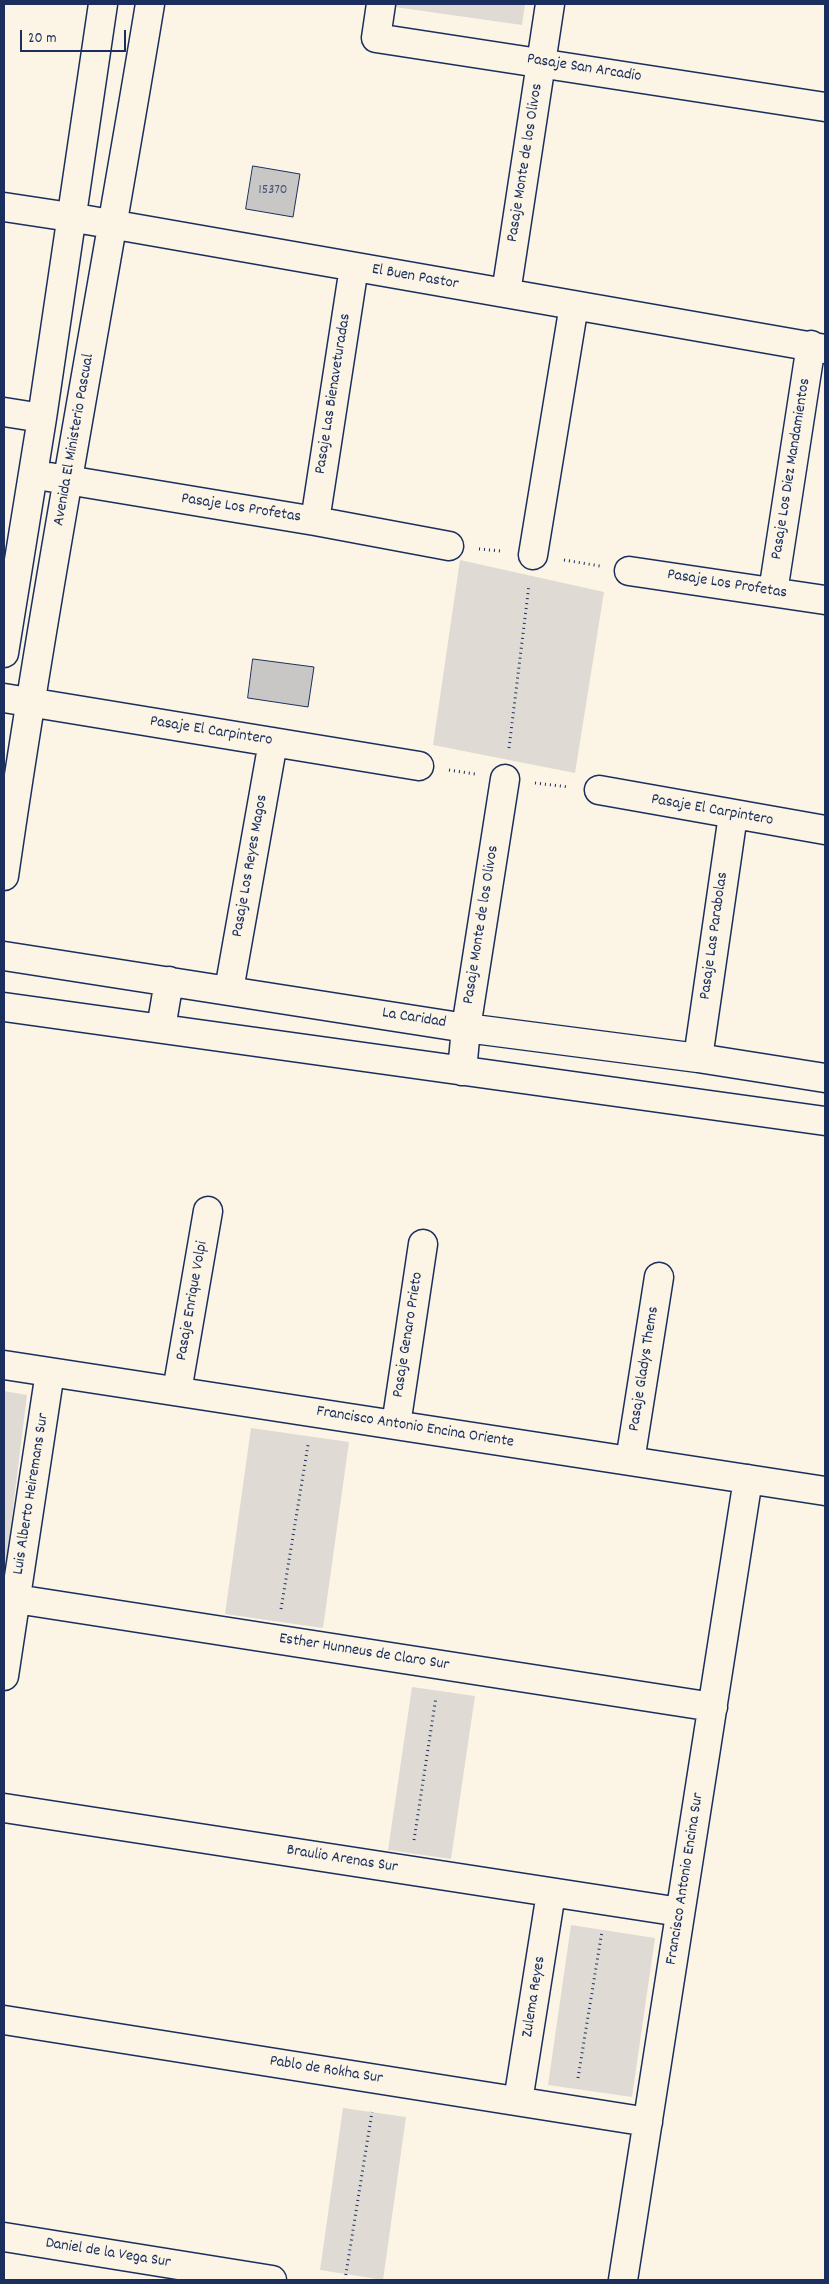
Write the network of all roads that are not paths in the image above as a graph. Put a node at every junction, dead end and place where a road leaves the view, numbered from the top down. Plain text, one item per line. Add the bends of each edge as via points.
1 (103, 4) edge
2 (150, 4) edge
3 (381, 4) edge
4 (550, 4) edge
5 (541, 63) junction
6 (825, 107) edge
7 (4, 207) edge
8 (70, 217) junction
9 (114, 225) junction
10 (354, 267) junction
11 (506, 293) junction
12 (574, 304) junction
13 (821, 344) edge
14 (4, 412) edge
15 (42, 418) junction
16 (33, 474) junction
17 (68, 480) junction
18 (315, 521) junction
19 (449, 546) dead end
20 (533, 555) road end
21 (629, 570) dead end
22 (773, 592) junction
23 (825, 600) edge
24 (4, 653) edge
25 (16, 700) edge
26 (273, 742) junction
27 (419, 766) dead end
28 (505, 779) road end
29 (599, 790) dead end
30 (733, 815) junction
31 (825, 830) edge
32 (4, 876) edge
33 (4, 956) edge
34 (169, 981) junction
35 (229, 990) junction
36 (4, 1007) edge
37 (161, 1028) junction
38 (466, 1028) junction
39 (698, 1058) junction
40 (462, 1071) junction
41 (825, 1078) edge
42 (825, 1121) edge
43 (208, 1211) dead end
44 (423, 1244) dead end
45 (659, 1277) dead end
46 (4, 1365) edge
47 (50, 1372) junction
48 (178, 1391) junction
49 (396, 1425) junction
50 (630, 1461) junction
51 (748, 1478) junction
52 (825, 1491) edge
53 (16, 1599) junction
54 (4, 1676) edge
55 (713, 1707) junction
56 (4, 1808) edge
57 (552, 1892) junction
58 (680, 1912) junction
59 (4, 2020) edge
60 (518, 2101) junction
61 (648, 2122) junction
62 (4, 2237) edge
63 (272, 2280) edge
64 (623, 2280) edge

1 - 8 street
2 - 9 street, Avenida El Ministerio Pascual
3 - 5 street, Pasaje San Arcadio via 376,38
4 - 5 street, Pasaje Monte de los Olivos
5 - 6 street, Pasaje San Arcadio
5 - 11 street, Pasaje Monte de los Olivos
7 - 8 street, El Buen Pastor
8 - 9 street, El Buen Pastor
8 - 15 street
9 - 10 street, El Buen Pastor
9 - 17 street, Avenida El Ministerio Pascual
10 - 11 street, El Buen Pastor
10 - 18 street, Pasaje Las Bienaveturadas
11 - 12 street, El Buen Pastor
12 - 13 street, El Buen Pastor
12 - 20 street
13 - 22 street, Pasaje Los Diez Mandamientos
14 - 15 street
15 - 16 street
16 - 17 street, Pasaje Los Profetas
16 - 24 street
17 - 18 street, Pasaje Los Profetas
17 - 25 street, Avenida El Ministerio Pascual
18 - 19 street, Pasaje Los Profetas
21 - 22 street, Pasaje Los Profetas
22 - 23 street, Pasaje Los Profetas
25 - 26 street, Pasaje El Carpintero
25 - 32 street, Avenida El Ministerio Pascual
26 - 27 street, Pasaje El Carpintero
26 - 35 street, Pasaje Los Reyes Magos
28 - 38 street, Pasaje Monte de los Olivos
29 - 30 street, Pasaje El Carpintero
30 - 31 street, Pasaje El Carpintero
30 - 39 street, Pasaje Las Parabolas
33 - 34 street, La Caridad
34 - 35 street, La Caridad
34 - 37 street
35 - 38 street, La Caridad
36 - 37 street
37 - 40 street
38 - 39 street, La Caridad
38 - 40 street, Pasaje Monte de los Olivos
39 - 41 street, La Caridad
40 - 42 street
43 - 48 street, Pasaje Enrique Volpi
44 - 49 street, Pasaje Genaro Prieto
45 - 50 street, Pasaje Gladys Thems
46 - 47 street, Francisco Antonio Encina Oriente
47 - 48 street, Francisco Antonio Encina Oriente
47 - 53 street, Luis Alberto Heiremans Sur
48 - 49 street, Francisco Antonio Encina Oriente
49 - 50 street, Francisco Antonio Encina Oriente
50 - 51 street, Francisco Antonio Encina Oriente
51 - 52 street, Francisco Antonio Encina Oriente
51 - 55 street, Francisco Antonio Encina Sur
53 - 54 street, Luis Alberto Heiremans Sur
53 - 55 street, Esther Hunneus de Claro Sur
55 - 58 street, Francisco Antonio Encina Sur
56 - 57 street, Braulio Arenas Sur
57 - 58 street, Braulio Arenas Sur
57 - 60 street, Zulema Reyes
58 - 61 street, Francisco Antonio Encina Sur
59 - 60 street, Pablo de Rokha Sur
60 - 61 street, Pablo de Rokha Sur
61 - 64 street, Francisco Antonio Encina Sur
62 - 63 street, Daniel de la Vega Sur

